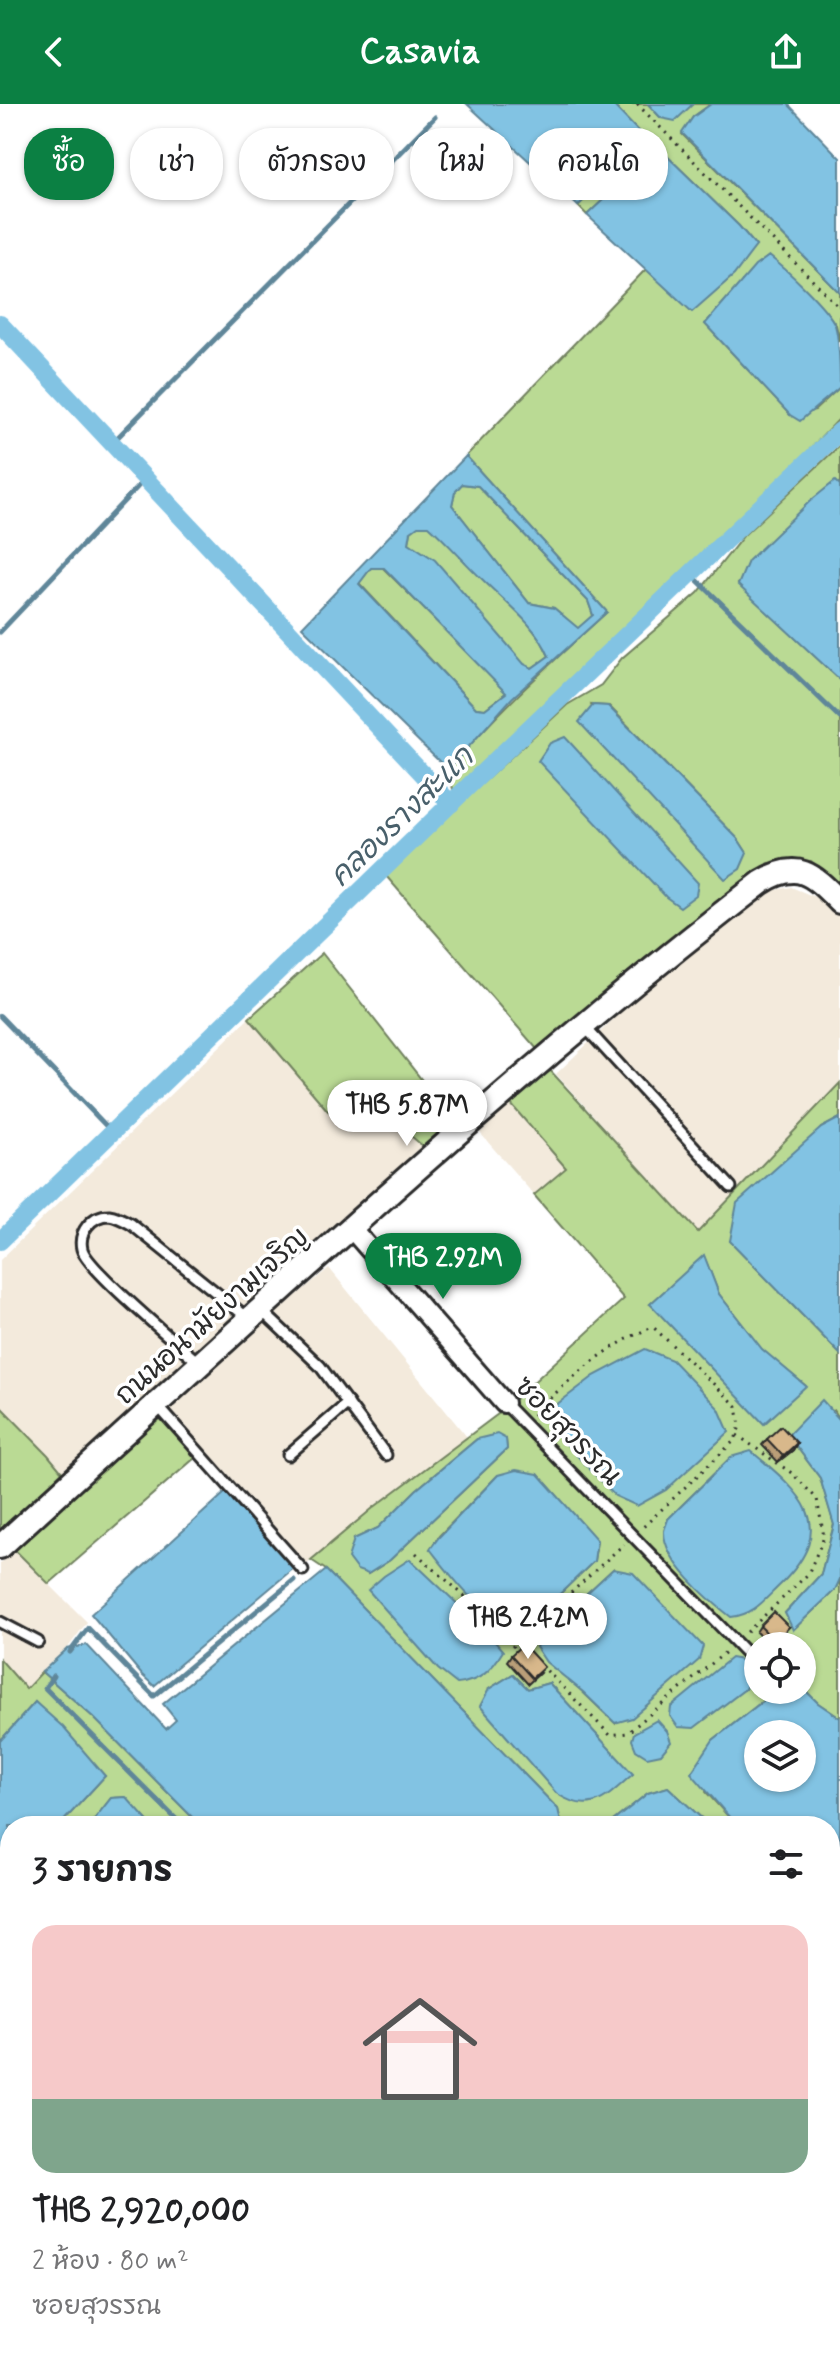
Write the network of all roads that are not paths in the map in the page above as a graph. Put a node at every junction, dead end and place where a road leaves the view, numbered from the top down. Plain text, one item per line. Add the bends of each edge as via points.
1 (840, 902) edge
2 (584, 1026) junction
3 (731, 1187) dead end
4 (351, 1228) junction
5 (254, 1314) junction
6 (200, 1364) junction
7 (348, 1403) junction
8 (504, 1403) joint
9 (156, 1404) junction
10 (288, 1455) dead end
11 (386, 1455) dead end
12 (0, 1547) edge
13 (303, 1570) dead end
14 (0, 1622) edge
15 (38, 1642) dead end
16 (744, 1651) edge

1 - 2 street, ถนนอนามัยงามเจริญ via 804,872 779,872 657,963
2 - 3 lane
2 - 4 street, ถนนอนามัยงามเจริญ
4 - 5 street, ถนนอนามัยงามเจริญ
4 - 8 street, ซอยสุวรรณ
5 - 6 street, ถนนอนามัยงามเจริญ
5 - 6 lane via 119,1217 91,1221 82,1233 82,1250 95,1270
5 - 7 lane via 320,1366
6 - 9 street, ถนนอนามัยงามเจริญ
7 - 10 lane
7 - 11 lane
8 - 16 lane, ซอยสุวรรณ
9 - 12 street, ถนนอนามัยงามเจริญ
9 - 13 lane
14 - 15 lane

